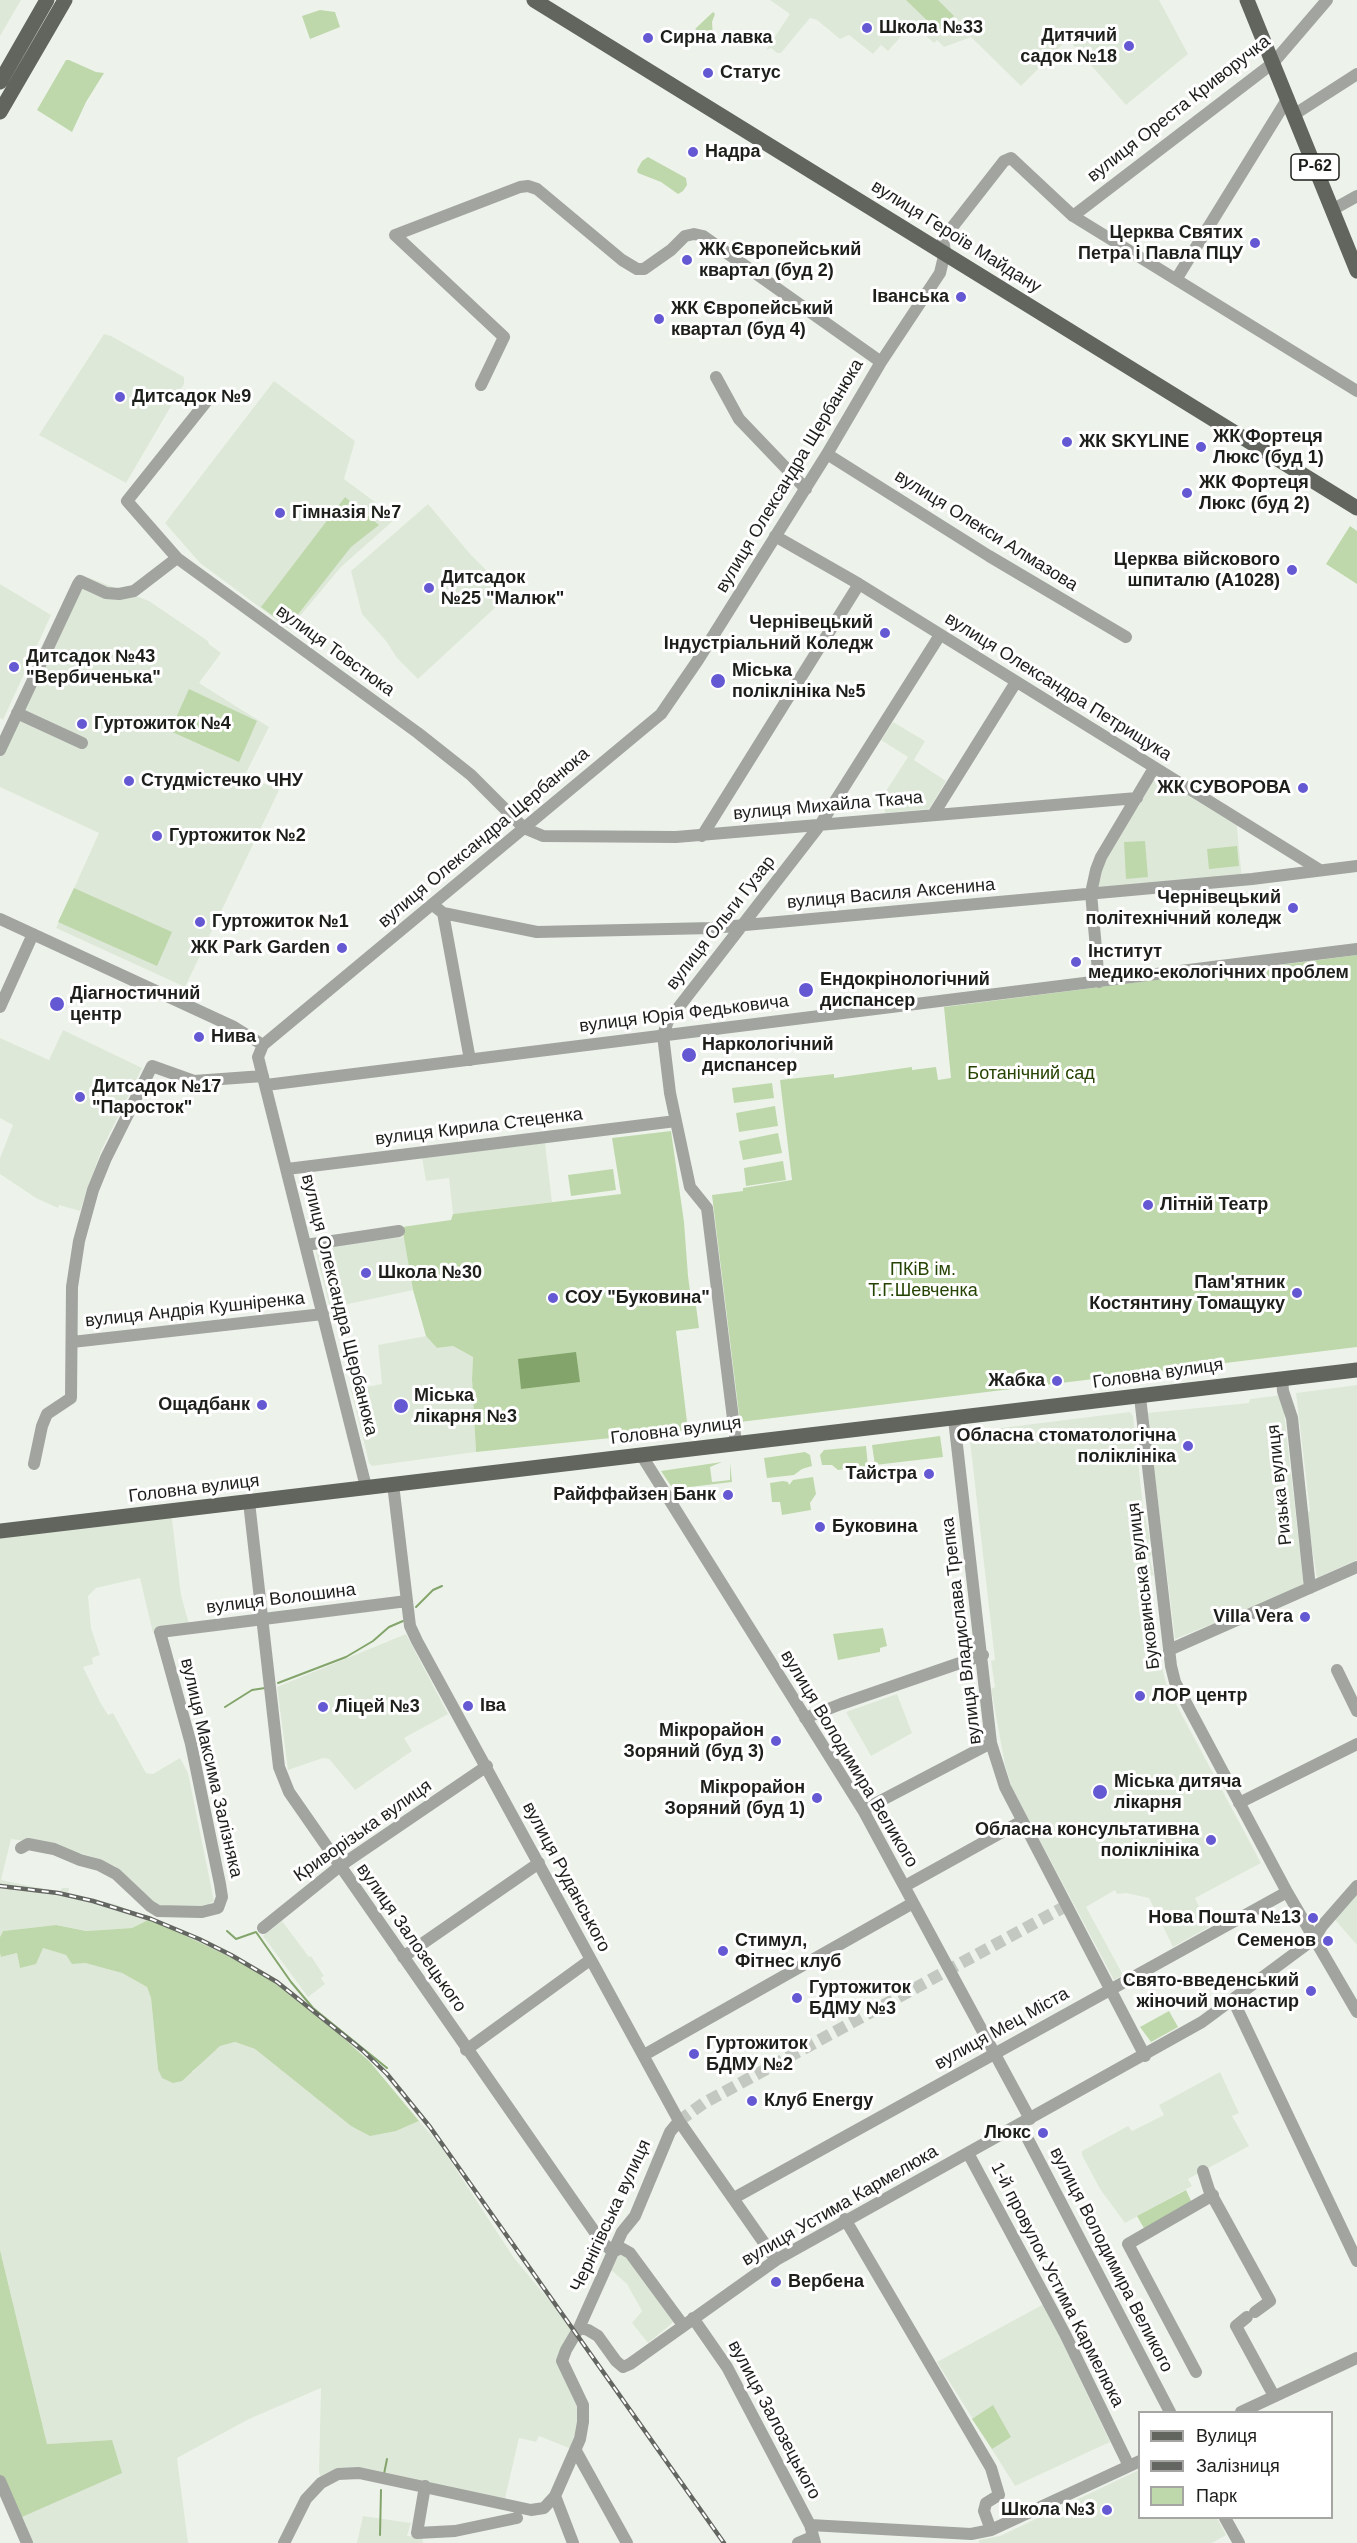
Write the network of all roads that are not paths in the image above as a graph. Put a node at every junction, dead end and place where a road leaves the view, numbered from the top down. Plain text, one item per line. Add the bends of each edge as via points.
1 (47, 0) edge
2 (65, 0) edge
3 (1247, 0) edge
4 (1327, 0) edge
5 (543, 2) edge
6 (1273, 63) junction
7 (1357, 74) edge
8 (0, 82) edge
9 (1288, 98) junction
10 (0, 112) edge
11 (1294, 114) junction
12 (1357, 196) edge
13 (1332, 210) junction
14 (1073, 216) junction
15 (945, 252) junction
16 (1357, 271) edge
17 (1177, 278) junction
18 (881, 362) junction
19 (716, 377) dead end
20 (481, 385) dead end
21 (1357, 391) edge
22 (210, 397) dead end
23 (827, 454) junction
24 (806, 489) junction
25 (1357, 508) edge
26 (775, 536) junction
27 (177, 558) junction
28 (859, 584) junction
29 (940, 635) junction
30 (1125, 637) dead end
31 (1016, 682) junction
32 (17, 712) junction
33 (82, 743) dead end
34 (0, 750) edge
35 (1154, 768) junction
36 (1137, 798) junction
37 (933, 815) junction
38 (820, 825) junction
39 (524, 828) junction
40 (702, 836) junction
41 (1357, 866) edge
42 (1320, 870) junction
43 (1091, 893) junction
44 (433, 905) junction
45 (442, 913) junction
46 (0, 919) edge
47 (742, 926) junction
48 (33, 934) junction
49 (1357, 949) edge
50 (1099, 982) junction
51 (0, 1007) edge
52 (663, 1035) junction
53 (262, 1045) junction
54 (470, 1060) junction
55 (264, 1081) junction
56 (676, 1121) junction
57 (287, 1168) junction
58 (399, 1231) dead end
59 (306, 1245) junction
60 (323, 1314) junction
61 (72, 1342) junction
62 (1357, 1370) edge
63 (1282, 1379) junction
64 (1140, 1397) junction
65 (954, 1419) junction
66 (736, 1443) junction
67 (642, 1456) junction
68 (34, 1464) dead end
69 (393, 1484) junction
70 (366, 1487) junction
71 (249, 1502) junction
72 (0, 1531) edge
73 (1357, 1567) edge
74 (1310, 1588) junction
75 (407, 1600) junction
76 (262, 1618) junction
77 (160, 1632) joint
78 (1169, 1650) junction
79 (983, 1655) junction
80 (1337, 1670) dead end
81 (1357, 1711) edge
82 (805, 1718) junction
83 (991, 1743) junction
84 (1357, 1744) edge
85 (487, 1766) junction
86 (1239, 1803) junction
87 (863, 1810) junction
88 (1022, 1821) junction
89 (21, 1848) dead end
90 (539, 1863) junction
91 (340, 1866) junction
92 (905, 1886) junction
93 (1357, 1886) edge
94 (1287, 1892) junction
95 (913, 1903) junction
96 (263, 1928) dead end
97 (1314, 1939) junction
98 (403, 1957) junction
99 (590, 1960) junction
100 (1110, 1990) junction
101 (1233, 2000) junction
102 (1357, 2012) edge
103 (466, 2050) junction
104 (995, 2053) junction
105 (644, 2055) junction
106 (1145, 2056) junction
107 (679, 2121) junction
108 (1025, 2122) junction
109 (968, 2153) junction
110 (1203, 2171) dead end
111 (1213, 2195) junction
112 (734, 2198) junction
113 (845, 2220) junction
114 (613, 2252) junction
115 (776, 2260) junction
116 (1357, 2261) edge
117 (688, 2321) junction
118 (579, 2328) junction
119 (1357, 2358) edge
120 (1196, 2373) dead end
121 (1275, 2396) junction
122 (1170, 2411) edge
123 (1243, 2411) edge
124 (576, 2451) junction
125 (1134, 2464) edge
126 (0, 2481) edge
127 (425, 2486) junction
128 (555, 2496) junction
129 (517, 2518) dead end
130 (1226, 2519) edge
131 (991, 2530) junction
132 (812, 2535) edge
133 (27, 2543) edge
134 (284, 2543) edge
135 (573, 2543) edge
136 (627, 2543) edge
137 (798, 2543) edge
138 (1239, 2543) edge

1 - 8 main road
2 - 10 main road
3 - 6 main road, Р-62
4 - 6 street, вулиця Ореста Криворучка
5 - 15 main road, вулиця Героїв Майдану
6 - 9 main road, Р-62
6 - 14 street, вулиця Ореста Криворучка
7 - 11 street
9 - 11 main road, Р-62
9 - 17 street
11 - 13 main road, Р-62
12 - 13 street
13 - 16 main road, Р-62
14 - 15 street, вулиця Олександра Щербанюка via 1011,158 1004,161 943,239
14 - 17 street
15 - 18 street, вулиця Олександра Щербанюка via 940,273
15 - 25 main road, вулиця Героїв Майдану
17 - 21 street
18 - 20 street via 703,236 685,236 644,269 637,269 537,189 528,186 395,235 504,337
18 - 23 street, вулиця Олександра Щербанюка
19 - 24 street via 739,419
22 - 27 street, вулиця Товстюка via 127,501
23 - 24 street, вулиця Олександра Щербанюка
23 - 30 street, вулиця Олекси Алмазова
24 - 26 street, вулиця Олександра Щербанюка
26 - 28 street, вулиця Олександра Петрищука
26 - 39 street, вулиця Олександра Щербанюка via 661,714
27 - 32 street via 134,591 106,593 80,581
27 - 39 street, вулиця Товстюка via 413,729 471,775
28 - 29 street, вулиця Олександра Петрищука
28 - 40 street
29 - 31 street, вулиця Олександра Петрищука
29 - 38 street, вулиця Ольги Гузар
31 - 35 street, вулиця Олександра Петрищука
31 - 37 street
32 - 33 street
32 - 34 street
35 - 36 street
35 - 42 street, вулиця Олександра Петрищука
36 - 37 street, вулиця Михайла Ткача
36 - 43 street via 1101,857
37 - 38 street, вулиця Михайла Ткача
38 - 40 street, вулиця Михайла Ткача
38 - 47 street, вулиця Ольги Гузар
39 - 40 street, вулиця Михайла Ткача via 543,836
39 - 44 street, вулиця Олександра Щербанюка
41 - 42 street, вулиця Василя Аксенина
42 - 43 street, вулиця Василя Аксенина
43 - 47 street, вулиця Василя Аксенина
43 - 50 street
44 - 45 street
44 - 53 street, вулиця Олександра Щербанюка
45 - 47 street, вулиця Василя Аксенина via 537,932
45 - 54 street
46 - 48 street
47 - 52 street, вулиця Ольги Гузар via 668,1021
48 - 51 street
48 - 53 street via 234,1027
49 - 50 street, вулиця Юрія Федьковича
50 - 52 street, вулиця Юрія Федьковича
52 - 54 street, вулиця Юрія Федьковича
52 - 56 street
53 - 55 street, вулиця Олександра Щербанюка via 258,1057
54 - 55 street, вулиця Юрія Федьковича
55 - 57 street, вулиця Олександра Щербанюка
55 - 61 street, вулиця Юрія Федьковича via 194,1081 152,1066 93,1190 72,1287
56 - 57 street, вулиця Кирила Стеценка
56 - 66 street via 690,1187 707,1208
57 - 59 street, вулиця Олександра Щербанюка
58 - 59 street
59 - 60 street, вулиця Олександра Щербанюка
60 - 61 street, вулиця Андрія Кушніренка
60 - 70 street, вулиця Олександра Щербанюка
61 - 68 street via 71,1398 47,1414
62 - 63 main road, Головна вулиця
63 - 64 main road, Головна вулиця
63 - 74 street, Ризька вулиця via 1292,1418
64 - 65 main road, Головна вулиця
64 - 78 street, Буковинська вулиця
65 - 66 main road, Головна вулиця
65 - 79 street, вулиця Владислава Трепка
66 - 67 main road, Головна вулиця
67 - 69 main road, Головна вулиця
67 - 82 street, вулиця Володимира Великого
69 - 70 main road, Головна вулиця
69 - 75 street, вулиця Руданського
70 - 71 main road, Головна вулиця
71 - 72 main road, Головна вулиця
71 - 76 street, вулиця Залозецького
73 - 74 street
74 - 78 street
75 - 76 street, вулиця Волошина
75 - 85 street, вулиця Руданського via 410,1626 417,1641
76 - 77 street, вулиця Волошина
76 - 91 street, вулиця Залозецького via 279,1767 289,1792
77 - 89 street, вулиця Максима Залізняка via 191,1744 221,1904 211,1911 158,1911 116,1874 99,1865 54,1849 28,1844
78 - 86 street, Буковинська вулиця via 1175,1682
79 - 82 street
79 - 83 street, вулиця Владислава Трепка
80 - 81 street
82 - 87 street, вулиця Володимира Великого
83 - 87 street
83 - 88 street, вулиця Владислава Трепка via 1005,1787
84 - 86 street
85 - 90 street, вулиця Руданського
85 - 91 street, Криворізька вулиця
86 - 94 street, Буковинська вулиця
87 - 92 street, вулиця Володимира Великого
88 - 92 street
88 - 100 street, вулиця Владислава Трепка
90 - 98 street
90 - 99 street, вулиця Руданського
91 - 96 street, Криворізька вулиця
91 - 98 street, вулиця Залозецького
92 - 95 street, вулиця Володимира Великого
93 - 97 street, вулиця Устима Кармелюка
94 - 97 street, Буковинська вулиця
94 - 100 street, вулиця Мец Міста
95 - 104 street, вулиця Володимира Великого
95 - 105 street
97 - 101 street, вулиця Устима Кармелюка
97 - 102 street, Буковинська вулиця
98 - 103 street, вулиця Залозецького
99 - 103 street
99 - 105 street, вулиця Руданського
100 - 104 street, вулиця Мец Міста
100 - 106 street, вулиця Владислава Трепка
101 - 106 street, вулиця Устима Кармелюка
101 - 116 street
103 - 114 street, вулиця Залозецького via 601,2241
104 - 108 street, вулиця Володимира Великого
104 - 112 street, вулиця Мец Міста
105 - 107 street, вулиця Руданського
106 - 108 street, вулиця Устима Кармелюка
107 - 112 street, вулиця Руданського
107 - 114 street, Чернігівська вулиця via 670,2132 635,2216
108 - 109 street, вулиця Устима Кармелюка
108 - 122 street, вулиця Володимира Великого
109 - 113 street, вулиця Устима Кармелюка
109 - 125 street, 1-й провулок Устима Кармелюка
110 - 111 street
111 - 120 street via 1128,2244
111 - 121 street via 1270,2301 1236,2326
112 - 115 street, вулиця Руданського
113 - 115 street, вулиця Устима Кармелюка
113 - 131 street via 991,2468 999,2495 986,2503 984,2511
114 - 117 street, вулиця Залозецького via 621,2248 630,2253
114 - 118 street, Чернігівська вулиця
115 - 117 street, вулиця Устима Кармелюка
117 - 118 street, вулиця Устима Кармелюка via 623,2367 598,2336
117 - 132 street, вулиця Залозецького via 727,2367
118 - 124 street via 562,2361 583,2405
119 - 121 street
121 - 123 street
124 - 128 street
124 - 136 street
125 - 131 street
126 - 133 street
127 - 128 street via 531,2510 543,2508
127 - 129 street via 417,2533 455,2531
127 - 134 street via 338,2474 321,2482 306,2499
128 - 135 street
130 - 138 street
131 - 132 street via 971,2534
132 - 137 street

